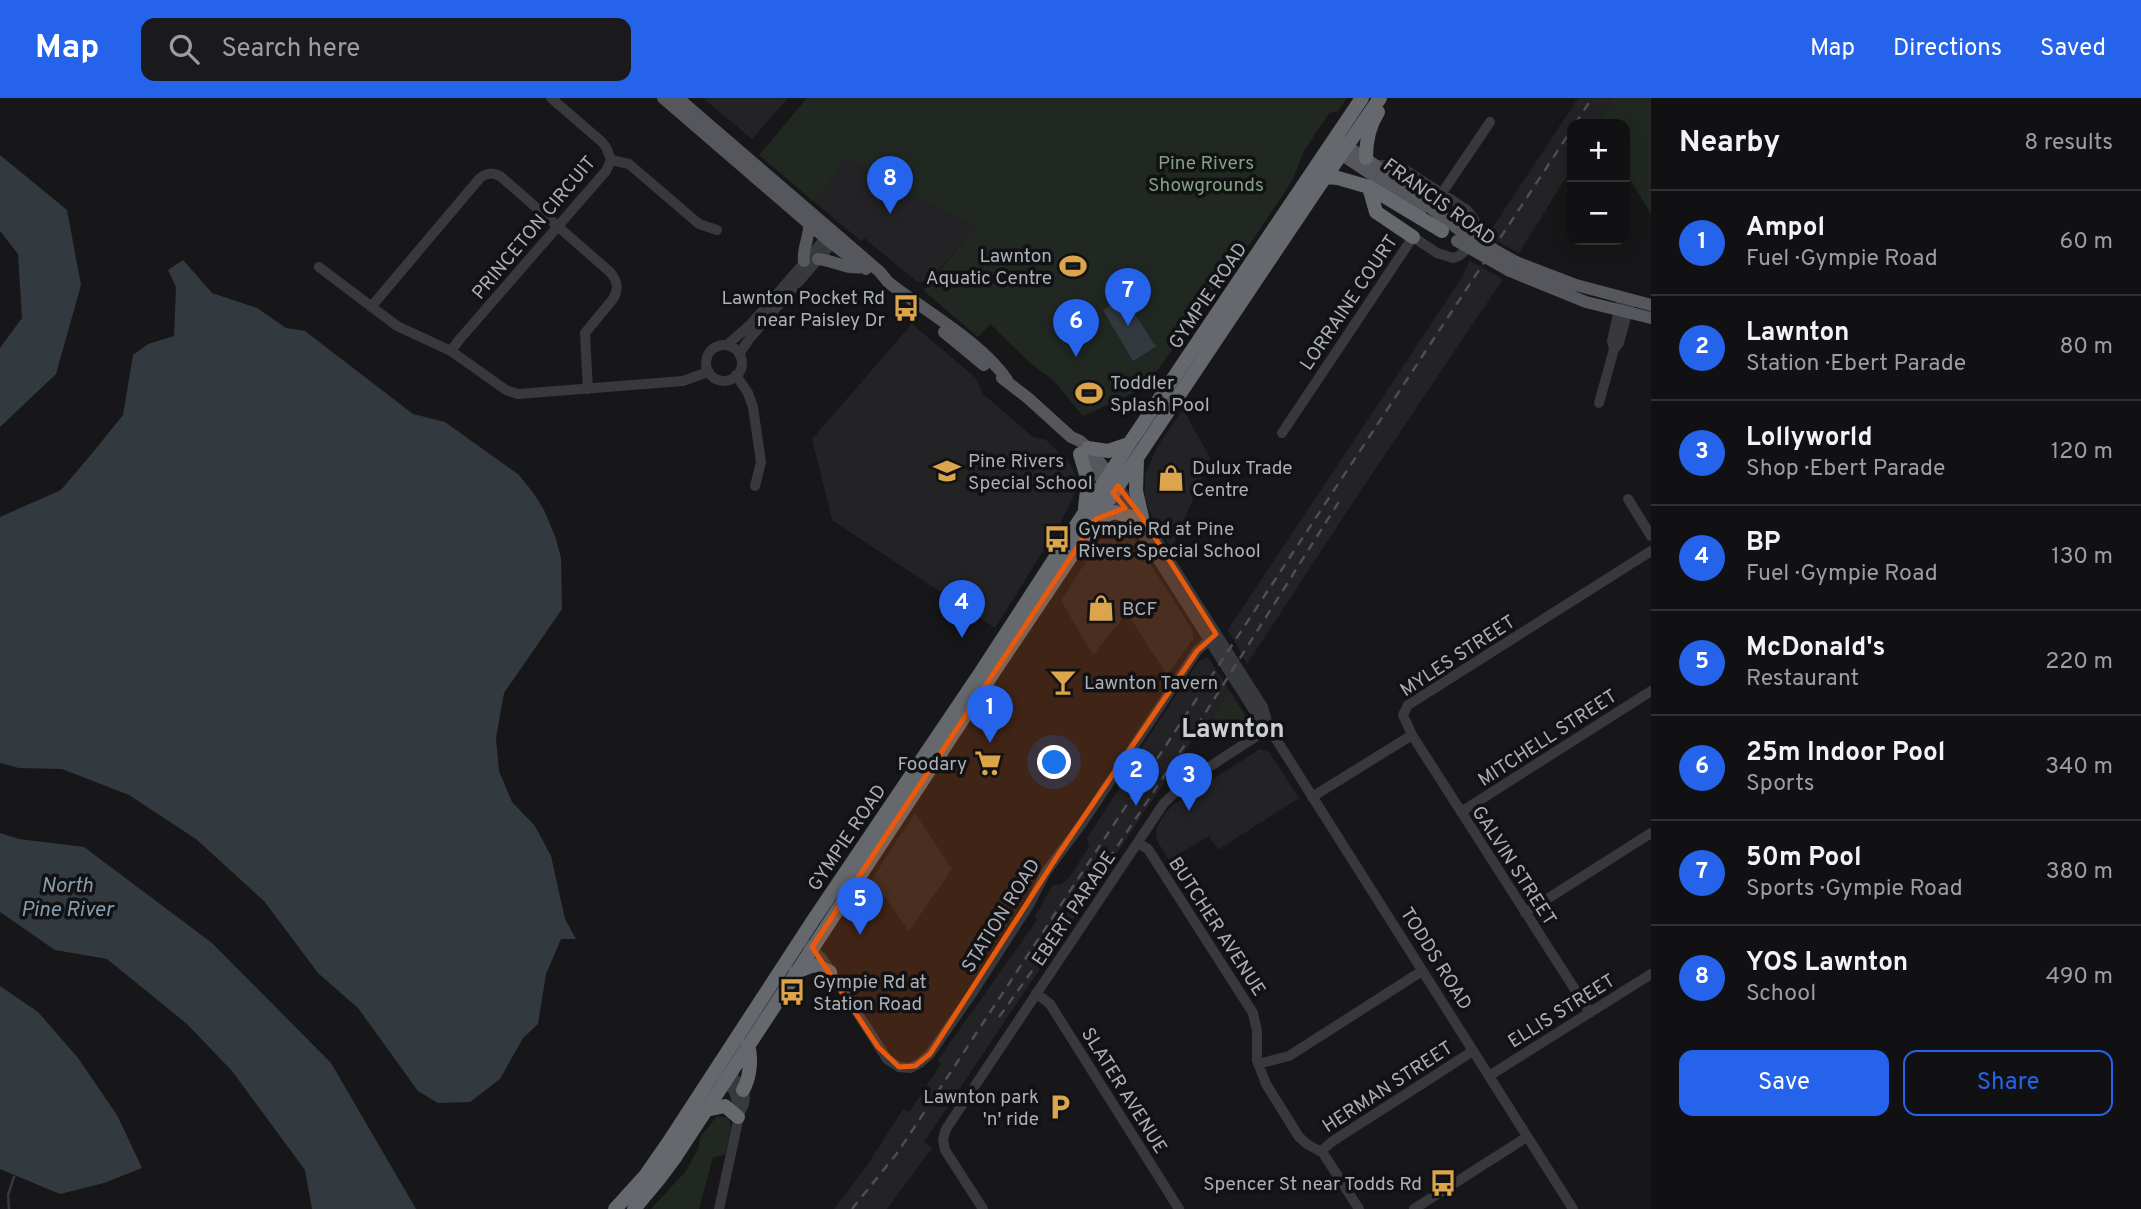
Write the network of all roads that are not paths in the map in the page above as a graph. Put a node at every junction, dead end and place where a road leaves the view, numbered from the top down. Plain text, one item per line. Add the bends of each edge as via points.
1 (551, 98) edge
2 (663, 98) edge
3 (1362, 98) edge
4 (1382, 98) edge
5 (680, 101) edge
6 (1490, 122) dead end
7 (1338, 146) junction
8 (611, 160) junction
9 (1371, 162) junction
10 (1325, 177) junction
11 (1369, 187) junction
12 (1442, 193) junction
13 (809, 224) junction
14 (557, 225) junction
15 (717, 230) dead end
16 (1442, 231) junction
17 (831, 236) junction
18 (1460, 236) junction
19 (1413, 237) junction
20 (818, 259) junction
21 (804, 261) junction
22 (1513, 266) junction
23 (319, 267) dead end
24 (862, 267) junction
25 (888, 282) junction
26 (1626, 298) junction
27 (1651, 305) edge
28 (371, 307) junction
29 (1623, 312) junction
30 (1651, 318) edge
31 (727, 345) junction
32 (451, 351) junction
33 (739, 354) junction
34 (708, 372) junction
35 (736, 375) junction
36 (588, 389) junction
37 (1599, 402) dead end
38 (1282, 433) dead end
39 (1129, 444) junction
40 (1084, 451) junction
41 (1137, 457) junction
42 (1111, 484) junction
43 (755, 486) dead end
44 (1628, 499) dead end
45 (1090, 516) junction
46 (1136, 517) junction
47 (1651, 536) edge
48 (1651, 551) edge
49 (1213, 636) junction
50 (1651, 691) edge
51 (1269, 728) junction
52 (1412, 735) junction
53 (1312, 797) junction
54 (1461, 812) junction
55 (1651, 833) edge
56 (1138, 843) junction
57 (1525, 913) junction
58 (806, 944) junction
59 (1422, 971) junction
60 (795, 972) junction
61 (831, 972) junction
62 (1651, 974) edge
63 (1037, 993) junction
64 (1590, 1013) junction
65 (748, 1045) junction
66 (1473, 1051) junction
67 (1258, 1064) junction
68 (722, 1072) junction
69 (1489, 1076) junction
70 (743, 1090) junction
71 (706, 1110) junction
72 (739, 1114) junction
73 (1527, 1137) junction
74 (1321, 1152) junction
75 (615, 1209) edge
76 (634, 1209) edge
77 (719, 1209) edge
78 (983, 1209) edge
79 (1179, 1209) edge
80 (1359, 1209) edge
81 (1414, 1209) edge
82 (1573, 1209) edge

1 - 8 street, PRINCETON CIRCUIT via 602,142
2 - 5 main road
3 - 7 highway, GYMPIE ROAD
4 - 7 highway, GYMPIE ROAD
4 - 9 highway via 1384,103 1373,119 1367,142
5 - 13 main road
5 - 17 main road
6 - 12 street
7 - 9 main road, FRANCIS ROAD
7 - 10 highway, GYMPIE ROAD
7 - 16 main road, FRANCIS ROAD
7 - 39 highway, GYMPIE ROAD
8 - 14 street, PRINCETON CIRCUIT
8 - 15 street via 629,164 699,224
9 - 12 street, LORRAINE COURT via 1401,167
9 - 18 main road, FRANCIS ROAD
10 - 11 highway
10 - 41 highway, GYMPIE ROAD
11 - 16 highway
11 - 19 highway via 1376,212
12 - 19 street, LORRAINE COURT via 1471,214 1478,234 1453,258
13 - 17 main road
13 - 21 main road
14 - 28 street via 500,176 485,174
14 - 32 street, PRINCETON CIRCUIT
14 - 36 street via 617,281 613,299 585,333
16 - 18 main road, FRANCIS ROAD
17 - 20 street
17 - 21 street
17 - 24 main road
17 - 25 main road
18 - 22 main road, FRANCIS ROAD, bridge
19 - 38 street, LORRAINE COURT
20 - 24 main road
20 - 33 street
21 - 31 street via 751,324
22 - 26 main road, FRANCIS ROAD
22 - 29 main road, FRANCIS ROAD via 1563,294
23 - 28 street
24 - 25 main road
25 - 40 main road via 1001,370 1071,438 1080,441
26 - 27 main road, FRANCIS ROAD
26 - 29 street
28 - 32 street via 397,326
29 - 30 main road, FRANCIS ROAD
29 - 37 street via 1619,343
31 - 33 street
31 - 34 street via 715,347 708,355
32 - 36 street via 518,394
33 - 35 street via 742,363
34 - 35 street via 719,380
34 - 36 street via 692,380
35 - 43 street via 753,407 761,462
39 - 40 highway via 1108,451
39 - 42 highway, GYMPIE ROAD
40 - 42 main road
40 - 45 highway
41 - 42 highway, GYMPIE ROAD
41 - 46 highway
42 - 45 highway, GYMPIE ROAD
42 - 46 street, TODDS ROAD
44 - 47 street
45 - 46 highway via 1115,512
45 - 58 highway, GYMPIE ROAD
46 - 49 street, TODDS ROAD
48 - 52 street, MYLES STREET via 1408,705 1403,715
49 - 51 street, TODDS ROAD via 1266,712
49 - 61 street, STATION ROAD via 1197,651 1046,872 973,992 925,1059 905,1068 887,1059
50 - 54 street, MITCHELL STREET
51 - 53 street, TODDS ROAD
51 - 56 street, EBERT PARADE via 1178,788
52 - 53 street
52 - 54 street, GALVIN STREET
53 - 59 street, TODDS ROAD
54 - 57 street, GALVIN STREET
55 - 57 street
56 - 63 street, EBERT PARADE
56 - 67 street, BUTCHER AVENUE via 1150,852 1252,1013
57 - 64 street, GALVIN STREET
58 - 60 highway, GYMPIE ROAD
58 - 61 street, STATION ROAD
58 - 68 highway, GYMPIE ROAD
59 - 66 street, TODDS ROAD
59 - 67 street via 1290,1056
60 - 61 highway via 814,965
60 - 65 highway, GYMPIE ROAD
62 - 64 street, ELLIS STREET
63 - 78 street, EBERT PARADE via 946,1129 947,1153
63 - 79 street, SLATER AVENUE via 1050,1004
64 - 69 street, ELLIS STREET
65 - 68 highway, GYMPIE ROAD
65 - 70 highway via 751,1055
66 - 69 street, TODDS ROAD
66 - 74 street, HERMAN STREET
67 - 74 street, BUTCHER AVENUE via 1299,1137
68 - 70 street via 738,1081
68 - 71 highway, GYMPIE ROAD
68 - 72 street via 734,1092
68 - 75 highway, GYMPIE ROAD
69 - 73 street, TODDS ROAD
70 - 72 street via 744,1106
71 - 72 highway via 725,1106
71 - 76 highway, GYMPIE ROAD via 667,1170
72 - 77 street
73 - 81 street
73 - 82 street, TODDS ROAD
74 - 80 street, BUTCHER AVENUE

